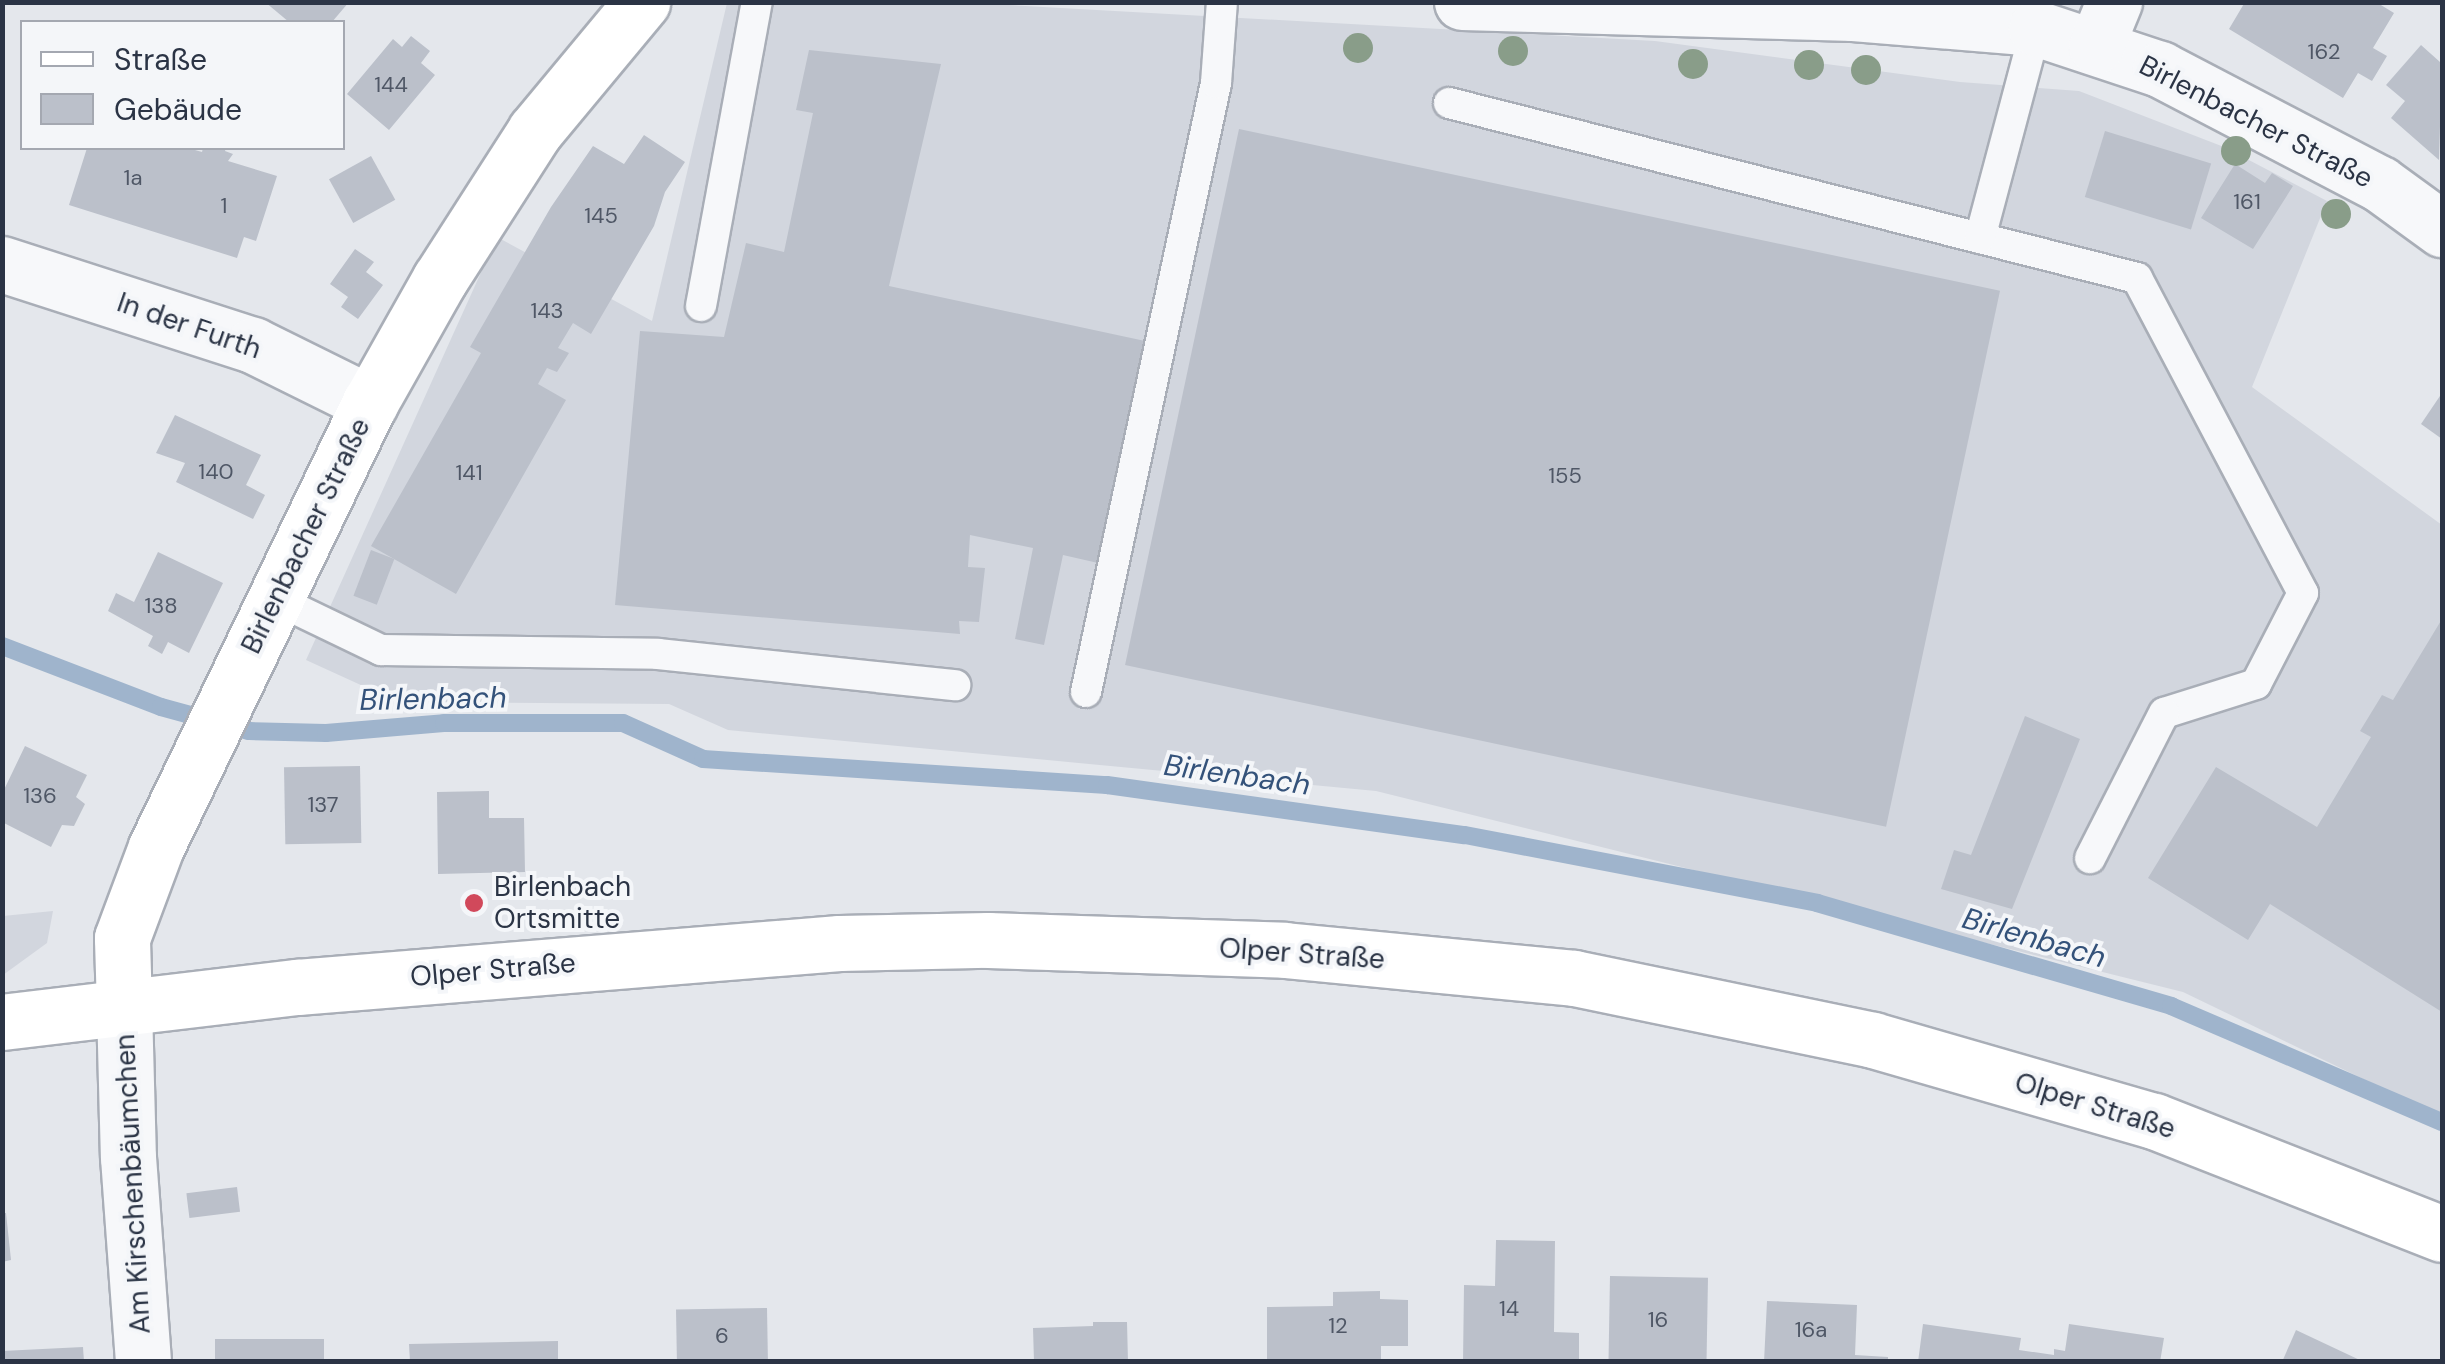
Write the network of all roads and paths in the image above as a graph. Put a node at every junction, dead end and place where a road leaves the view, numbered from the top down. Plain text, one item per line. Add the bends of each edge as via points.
1 (642, 2) edge
2 (758, 2) edge
3 (1222, 2) edge
4 (1462, 2) edge
5 (2105, 24) edge
6 (2036, 28) junction
7 (1449, 103) dead end
8 (2442, 229) edge
9 (1980, 238) junction
10 (2, 264) edge
11 (701, 306) dead end
12 (370, 403) junction
13 (275, 599) junction
14 (955, 686) dead end
15 (1086, 692) dead end
16 (2090, 858) dead end
17 (124, 1007) junction
18 (2, 1022) edge
19 (2442, 1234) edge
20 (143, 1362) edge

1 - 12 main road, Birlenbacher Straße via 535,131
2 - 11 lane
3 - 15 lane via 1216,82
4 - 6 street, Birlenbacher Straße via 1853,13
5 - 6 street, Birlenbacher Straße
5 - 8 street, Birlenbacher Straße via 2160,69 2364,176
6 - 9 lane
7 - 9 lane
9 - 16 lane via 2137,278 2303,593 2256,684 2164,713
10 - 12 street, In der Furth via 254,345
12 - 13 main road, Birlenbacher Straße
13 - 14 lane via 381,650 658,654
13 - 17 main road, Birlenbacher Straße via 156,847 122,938
17 - 18 main road
17 - 19 main road, Olper Straße via 297,986 838,943 988,940 1284,950 1555,976 1873,1040 2136,1116
17 - 20 street, Am Kirschenbäumchen

